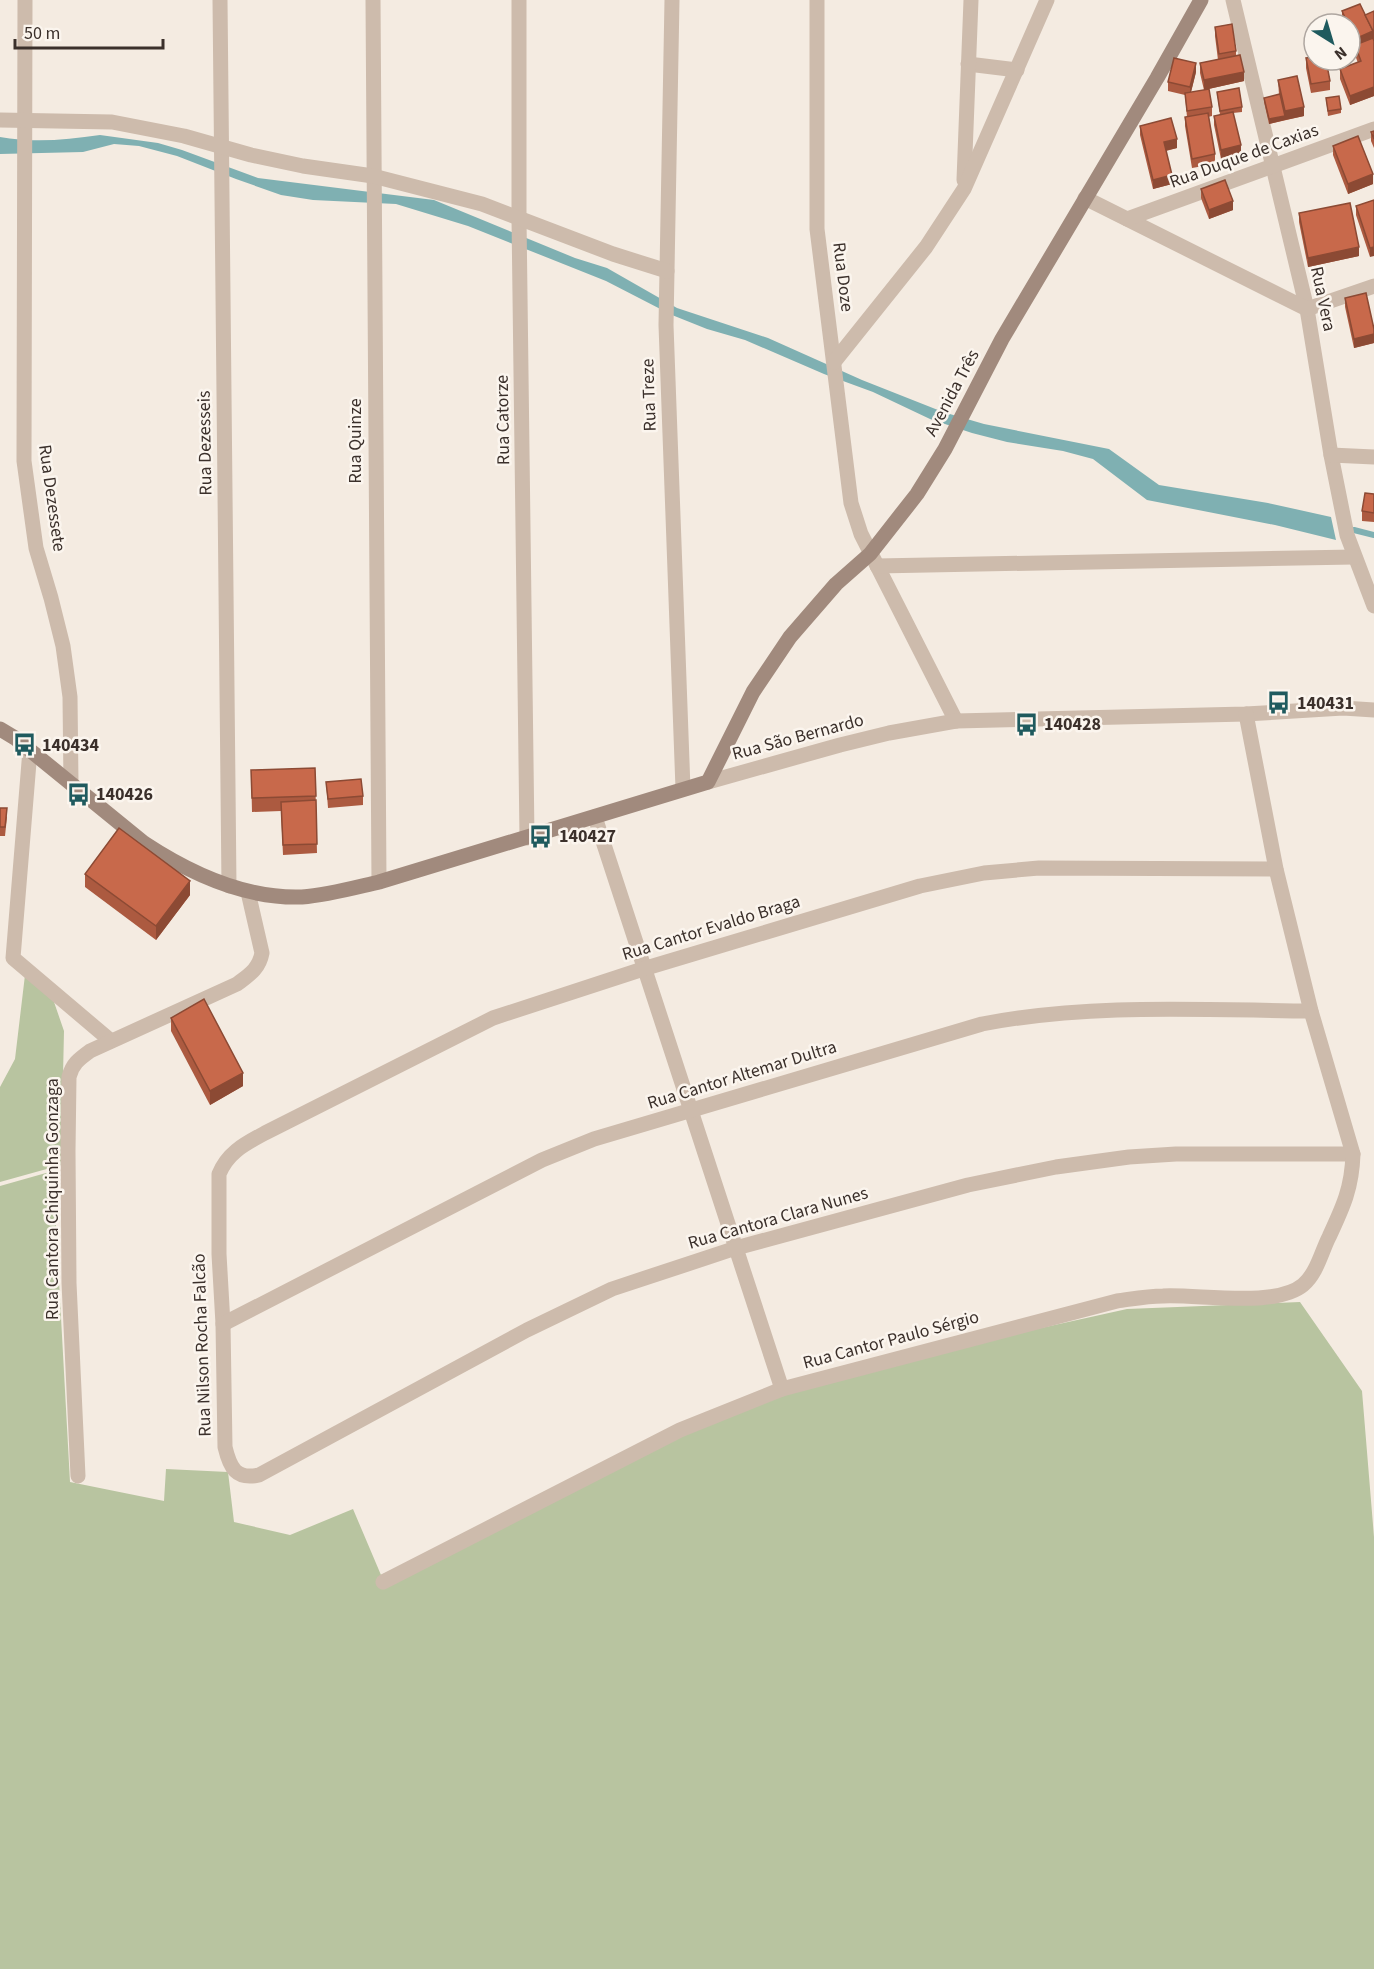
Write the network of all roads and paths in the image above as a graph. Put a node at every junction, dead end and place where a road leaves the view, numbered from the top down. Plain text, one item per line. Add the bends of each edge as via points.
1 (25, 0) edge
2 (219, 0) edge
3 (373, 0) edge
4 (519, 0) edge
5 (672, 0) edge
6 (817, 0) edge
7 (971, 0) edge
8 (1047, 0) edge
9 (1201, 0) edge
10 (1233, 0) edge
11 (968, 64) junction
12 (1017, 70) junction
13 (0, 120) edge
14 (25, 125) junction
15 (1374, 129) edge
16 (221, 153) junction
17 (1273, 167) junction
18 (373, 181) junction
19 (964, 189) junction
20 (1085, 198) junction
21 (1127, 219) junction
22 (519, 224) junction
23 (667, 272) junction
24 (1374, 285) edge
25 (1307, 309) junction
26 (834, 362) junction
27 (1331, 455) junction
28 (1374, 457) edge
29 (1354, 557) junction
30 (874, 560) junction
31 (1374, 606) edge
32 (1374, 710) edge
33 (1246, 714) junction
34 (956, 721) junction
35 (0, 729) edge
36 (30, 750) junction
37 (708, 782) junction
38 (71, 783) junction
39 (683, 789) junction
40 (595, 816) junction
41 (527, 838) junction
42 (1276, 869) junction
43 (379, 882) junction
44 (229, 886) junction
45 (248, 892) junction
46 (643, 969) junction
47 (1311, 1011) junction
48 (111, 1041) junction
49 (690, 1110) junction
50 (1353, 1154) junction
51 (219, 1190) joint
52 (736, 1248) junction
53 (223, 1324) junction
54 (782, 1389) junction
55 (259, 1475) joint
56 (78, 1476) dead end
57 (383, 1582) dead end

1 - 14 street, Rua Dezessete
2 - 16 street, Rua Dezesseis
3 - 18 street, Rua Quinze
4 - 22 street, Rua Catorze
5 - 23 street, Rua Treze
6 - 26 street, Rua Doze via 817,229
7 - 11 street
8 - 12 street
9 - 20 street, Avenida Três
10 - 17 street, Rua Vera
11 - 12 street
11 - 19 street
12 - 19 street
13 - 14 street
14 - 16 street via 112,122 184,136
14 - 38 street, Rua Dezessete via 24,460 36,548 63,646 70,697
15 - 17 street, Rua Duque de Caxias
16 - 18 street
16 - 44 street, Rua Dezesseis
17 - 21 street, Rua Duque de Caxias
17 - 25 street, Rua Vera
18 - 22 street via 482,204
18 - 43 street, Rua Quinze
19 - 26 street via 926,247
20 - 21 street
20 - 30 street, Avenida Três via 1002,339 945,449
21 - 25 street
22 - 23 street
22 - 41 street, Rua Catorze
23 - 39 street, Rua Treze
24 - 25 street
25 - 27 street, Rua Vera
26 - 30 street, Rua Doze via 851,503
27 - 28 street
27 - 29 street, Rua Vera
29 - 30 street
29 - 31 street, Rua Vera
30 - 34 street, Rua Doze
30 - 37 street, Avenida Três via 836,584 790,637 753,692
32 - 33 street, Rua São Bernardo
33 - 34 street, Rua São Bernardo
33 - 42 street
34 - 37 street, Rua São Bernardo via 888,733
35 - 36 street, Rua São Bernardo
36 - 38 street, Rua São Bernardo
36 - 48 street via 13,958
37 - 39 street, Rua São Bernardo
38 - 44 street, Rua São Bernardo via 144,843
39 - 40 street, Rua São Bernardo
40 - 41 street, Rua São Bernardo
40 - 46 street
41 - 43 street, Rua São Bernardo
42 - 46 street, Rua Cantor Evaldo Braga via 1039,868 984,873 920,886
42 - 47 street
43 - 45 street, Rua São Bernardo via 304,897
44 - 45 street, Rua São Bernardo
45 - 48 street, Rua Cantora Chiquinha Gonzaga via 262,953 255,970 237,984
46 - 49 street
46 - 51 street, Rua Cantor Evaldo Braga via 493,1018 275,1128 234,1151 219,1174
47 - 49 street, Rua Cantor Altemar Dultra via 1118,1010 1024,1016 982,1024
47 - 50 street
48 - 56 street, Rua Cantora Chiquinha Gonzaga via 79,1059 69,1077 69,1283
49 - 52 street
49 - 53 street, Rua Cantor Altemar Dultra via 594,1139 542,1160
50 - 52 street, Rua Cantora Clara Nunes via 1176,1154 1056,1167 968,1185
50 - 54 street, Rua Cantor Paulo Sérgio via 1349,1191 1314,1274 1291,1292 1267,1298 1162,1296 1117,1301
51 - 53 street, Rua Nilson Rocha Falcão
52 - 54 street
52 - 55 street, Rua Cantora Clara Nunes via 612,1289 527,1329
53 - 55 street, Rua Nilson Rocha Falcão via 225,1447 236,1472 247,1478
54 - 57 street, Rua Cantor Paulo Sérgio via 680,1430

